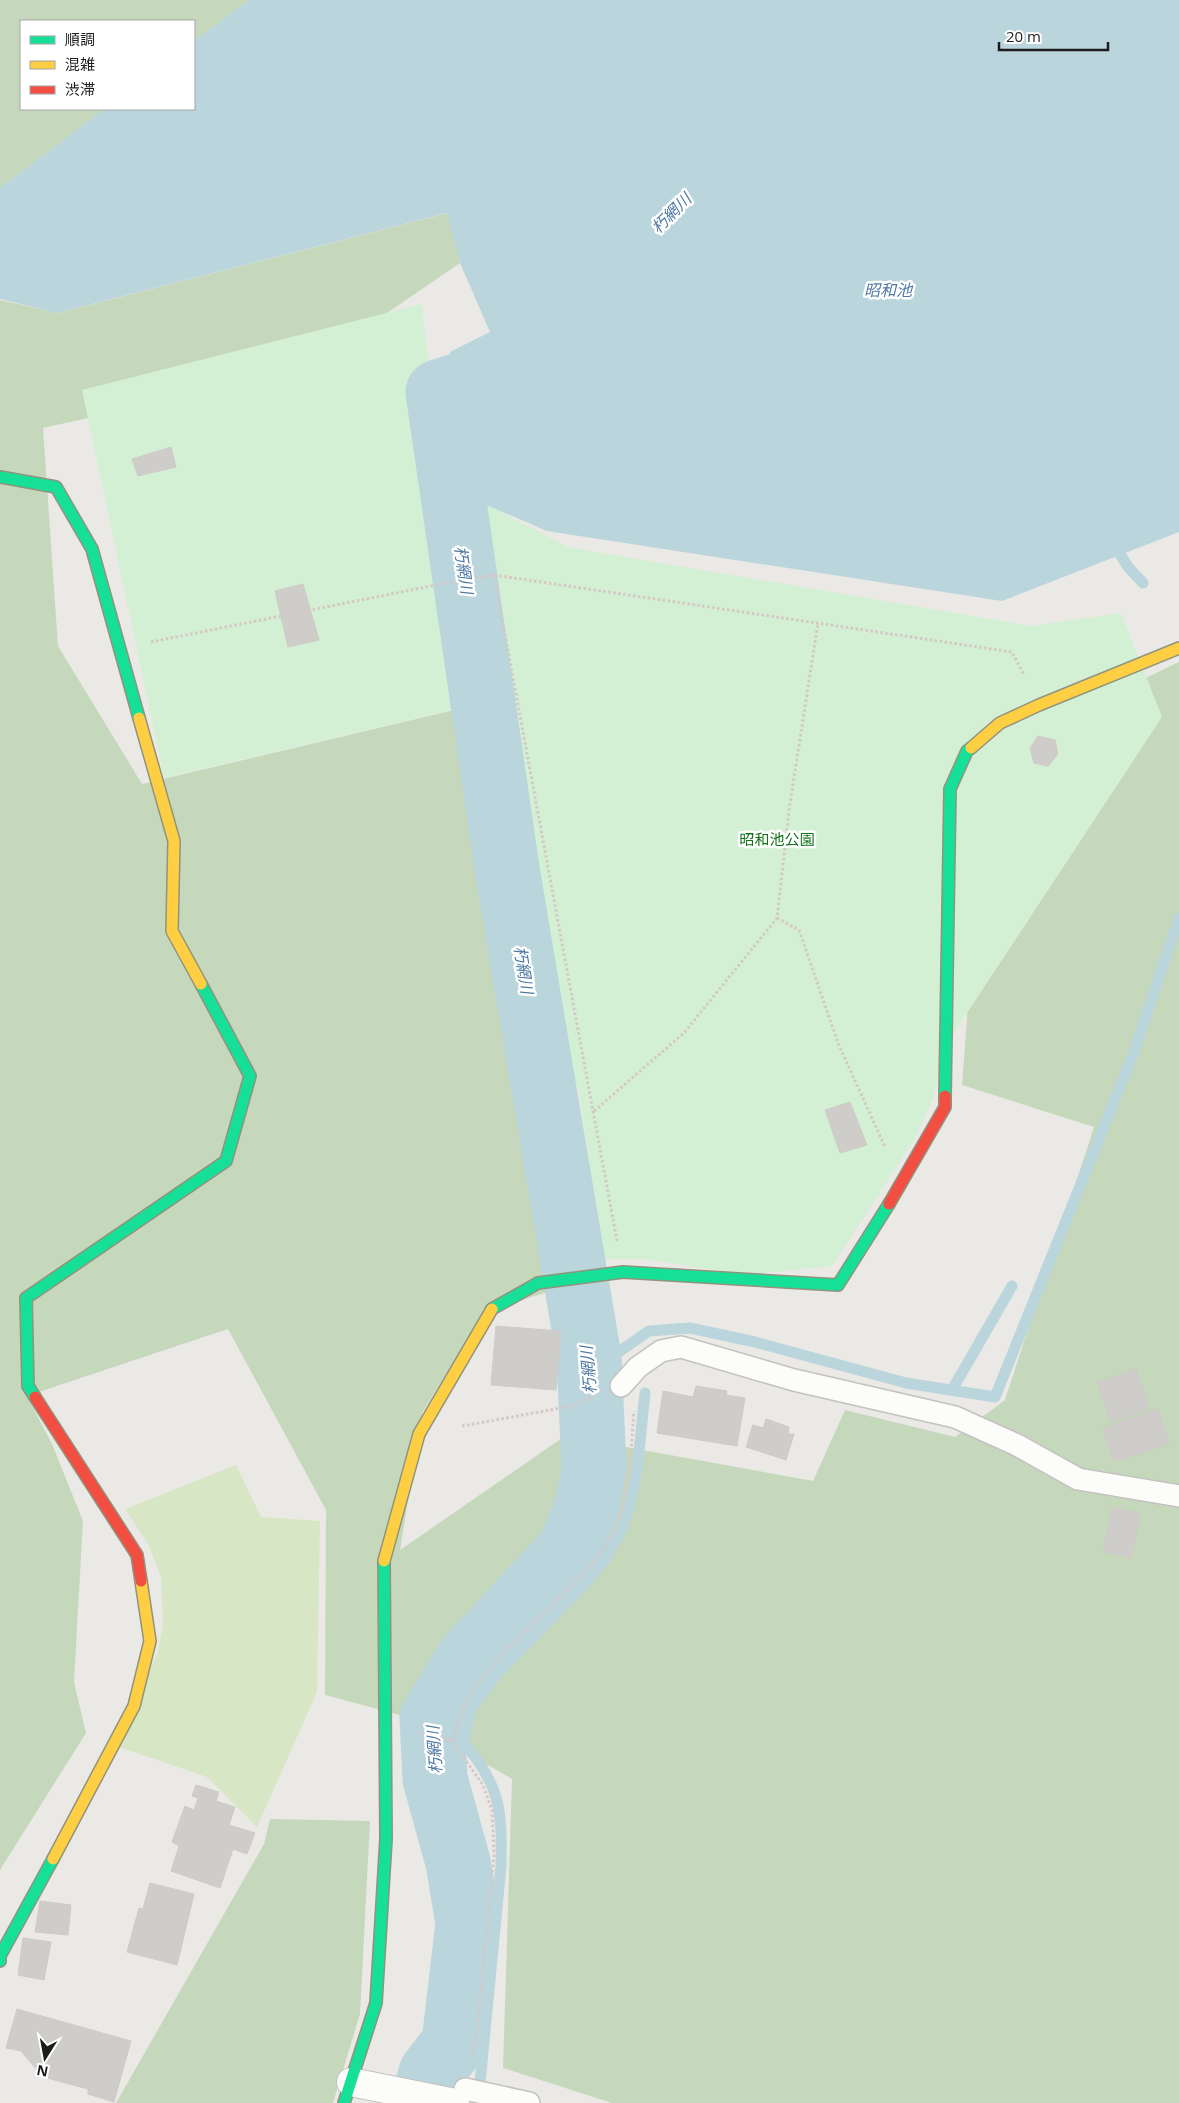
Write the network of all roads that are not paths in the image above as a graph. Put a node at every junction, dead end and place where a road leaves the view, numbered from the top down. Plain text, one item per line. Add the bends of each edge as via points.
1 (0, 478) edge
2 (1179, 648) edge
3 (625, 1381) road end
4 (1179, 1496) edge
5 (0, 1961) edge
6 (347, 2093) edge
7 (463, 2095) edge
8 (529, 2103) edge

1 - 5 street via 56,487 92,549 174,841 172,931 250,1076 226,1161 26,1298 28,1386 137,1555 150,1641 134,1706
2 - 6 street via 1000,723 967,751 950,788 944,1107 838,1285 622,1272 538,1283 491,1309 419,1434 384,1556 386,1839 377,1993
3 - 4 lane via 661,1351 681,1347 794,1380 955,1417 1017,1445 1078,1479
6 - 7 street
7 - 8 lane

